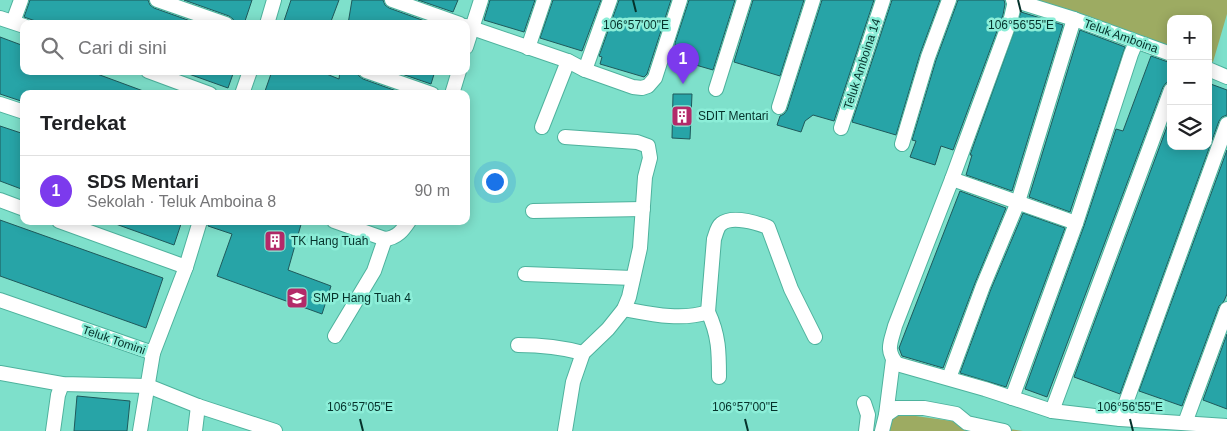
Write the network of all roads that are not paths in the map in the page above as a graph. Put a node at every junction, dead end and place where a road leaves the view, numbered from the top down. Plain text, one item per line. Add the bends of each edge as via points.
1 (21, 0) edge
2 (157, 0) edge
3 (274, 0) edge
4 (392, 0) edge
5 (481, 0) edge
6 (544, 0) edge
7 (610, 0) edge
8 (680, 0) edge
9 (744, 0) edge
10 (813, 0) edge
11 (883, 0) edge
12 (949, 0) edge
13 (1014, 0) edge
14 (1074, 19) junction
15 (214, 20) edge
16 (268, 20) edge
17 (449, 20) edge
18 (469, 20) edge
19 (12, 22) edge
20 (470, 27) edge
21 (1136, 42) junction
22 (528, 48) junction
23 (1167, 53) edge
24 (568, 61) junction
25 (585, 70) junction
26 (1212, 71) edge
27 (159, 75) edge
28 (249, 75) edge
29 (377, 75) edge
30 (458, 75) edge
31 (1227, 77) edge
32 (716, 89) dead end
33 (199, 90) edge
34 (243, 90) edge
35 (421, 90) edge
36 (453, 90) edge
37 (1167, 101) edge
38 (0, 104) edge
39 (778, 107) dead end
40 (20, 111) edge
41 (1227, 124) edge
42 (542, 127) dead end
43 (841, 128) dead end
44 (564, 137) dead end
45 (902, 144) dead end
46 (952, 179) junction
47 (0, 200) edge
48 (1018, 202) junction
49 (20, 207) edge
50 (643, 209) junction
51 (533, 212) dead end
52 (1076, 223) junction
53 (70, 225) edge
54 (199, 225) edge
55 (345, 225) edge
56 (406, 225) edge
57 (385, 239) junction
58 (186, 267) junction
59 (525, 274) dead end
60 (633, 278) junction
61 (0, 300) edge
62 (624, 309) junction
63 (1227, 310) edge
64 (708, 312) junction
65 (335, 336) dead end
66 (815, 337) dead end
67 (518, 345) dead end
68 (153, 353) junction
69 (583, 353) junction
70 (893, 360) junction
71 (0, 372) edge
72 (719, 378) dead end
73 (948, 378) junction
74 (62, 384) junction
75 (148, 386) junction
76 (1012, 398) junction
77 (864, 403) dead end
78 (198, 406) junction
79 (1052, 411) junction
80 (886, 415) junction
81 (1120, 419) junction
82 (1186, 423) junction
83 (1227, 426) edge
84 (966, 427) edge
85 (53, 431) edge
86 (140, 431) edge
87 (195, 431) edge
88 (276, 431) edge
89 (565, 431) edge
90 (866, 431) edge
91 (882, 431) edge
92 (1004, 431) edge

1 - 19 street
2 - 15 street
3 - 16 street
4 - 17 street
5 - 18 street
6 - 22 street
7 - 25 street
8 - 25 street via 655,78 648,86 633,87
9 - 32 street
10 - 39 street
11 - 43 street, Teluk Amboina 14
12 - 45 street
13 - 14 street, Teluk Amboina
13 - 46 street via 1011,18
14 - 21 street, Teluk Amboina
14 - 48 street
20 - 22 street
21 - 23 street, Teluk Amboina
21 - 52 street
22 - 24 street
24 - 25 street
24 - 42 street
26 - 31 street
27 - 33 street
28 - 34 street
29 - 35 street
30 - 36 street
37 - 79 street
38 - 40 street
41 - 81 street
44 - 50 street via 637,142 648,146 650,158
46 - 48 street
46 - 70 street via 895,326 889,347
47 - 49 street
48 - 52 street
48 - 73 street
50 - 51 street
50 - 60 street via 640,248
52 - 76 street
53 - 58 street
54 - 58 street, Teluk Tomini
55 - 57 street
56 - 57 street via 398,234
57 - 65 street via 374,271
58 - 68 street, Teluk Tomini
59 - 60 street
60 - 62 street
61 - 68 street, Teluk Tomini
62 - 64 street via 690,316
62 - 69 street
63 - 82 street
64 - 66 street via 717,229 727,221 754,222 768,227 791,289
64 - 72 street via 715,326
67 - 69 street
68 - 75 street
69 - 89 street via 572,382
70 - 73 street via 897,364
70 - 80 street
71 - 74 street
73 - 76 street
74 - 75 street
74 - 85 street
75 - 78 street
75 - 86 street
76 - 79 street
77 - 90 street via 868,414
78 - 87 street
78 - 88 street
79 - 81 street
80 - 84 street via 896,408 924,408 956,414
80 - 91 street
81 - 82 street
82 - 83 street
84 - 92 street

